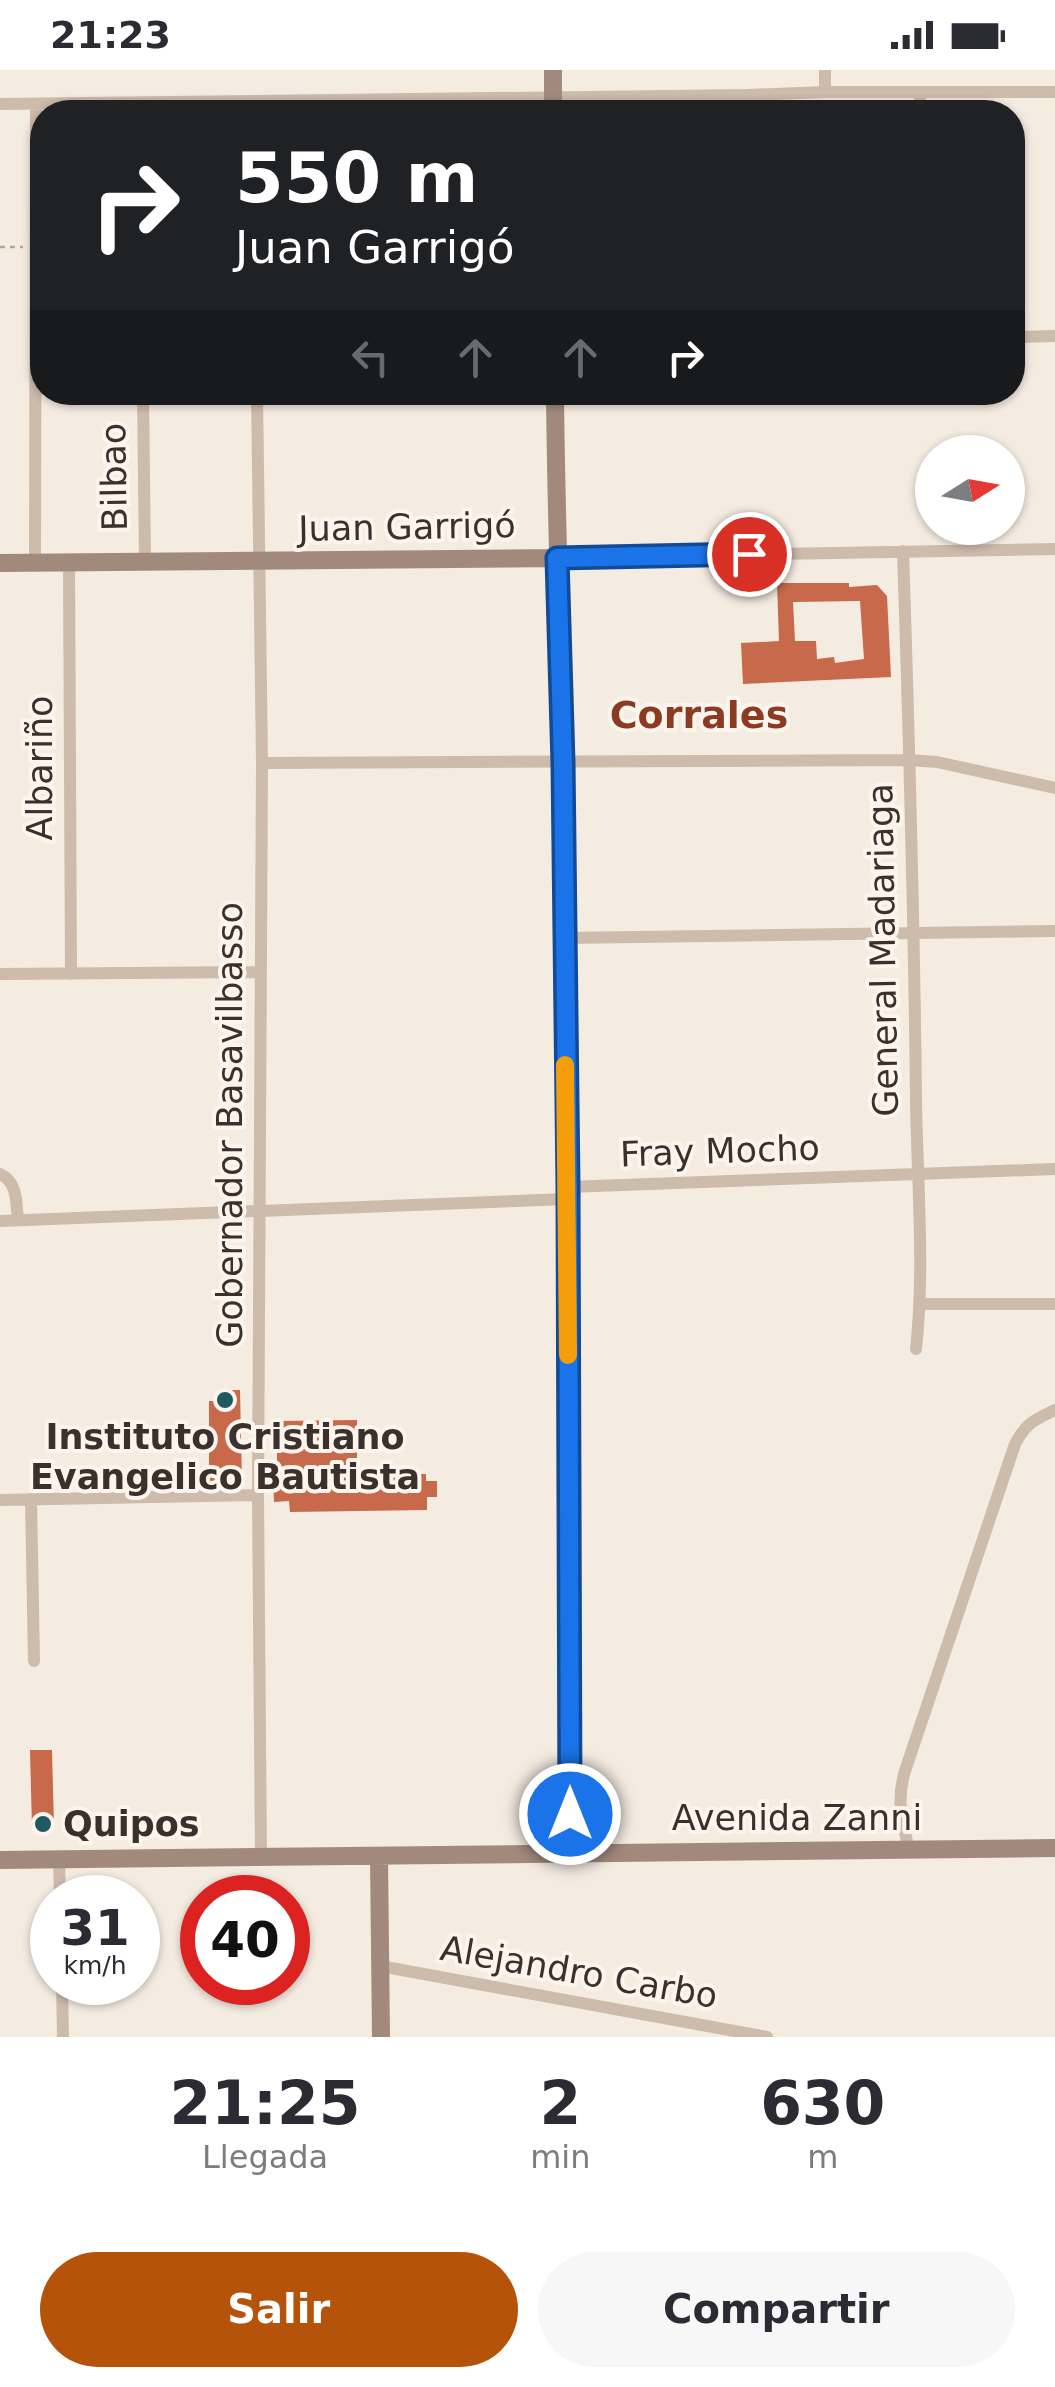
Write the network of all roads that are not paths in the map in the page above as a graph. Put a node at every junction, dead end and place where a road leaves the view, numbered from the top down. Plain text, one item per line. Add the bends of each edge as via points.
1 (553, 70) edge
2 (824, 70) edge
3 (825, 92) junction
4 (920, 92) junction
5 (1055, 92) edge
6 (747, 95) junction
7 (553, 100) edge
8 (639, 100) edge
9 (747, 100) edge
10 (920, 100) edge
11 (0, 104) edge
12 (30, 104) edge
13 (1055, 336) edge
14 (1025, 337) edge
15 (35, 405) edge
16 (143, 405) edge
17 (257, 405) edge
18 (555, 405) edge
19 (1055, 550) edge
20 (903, 551) junction
21 (557, 558) junction
22 (144, 561) junction
23 (258, 561) junction
24 (0, 562) edge
25 (35, 562) junction
26 (69, 562) junction
27 (910, 760) junction
28 (262, 763) junction
29 (563, 763) junction
30 (1055, 788) edge
31 (1055, 930) edge
32 (914, 932) junction
33 (563, 938) junction
34 (260, 972) junction
35 (0, 974) edge
36 (71, 974) junction
37 (1055, 1169) edge
38 (917, 1173) junction
39 (0, 1174) edge
40 (568, 1193) junction
41 (260, 1210) junction
42 (0, 1220) edge
43 (18, 1220) junction
44 (921, 1304) junction
45 (1055, 1304) edge
46 (916, 1349) dead end
47 (1055, 1410) edge
48 (258, 1495) junction
49 (0, 1500) edge
50 (31, 1500) junction
51 (34, 1661) dead end
52 (1055, 1848) edge
53 (909, 1850) junction
54 (570, 1852) junction
55 (379, 1856) junction
56 (261, 1858) junction
57 (60, 1859) junction
58 (0, 1860) edge
59 (60, 1875) edge
60 (380, 1966) junction
61 (62, 2005) edge
62 (706, 2031) edge
63 (63, 2037) edge
64 (381, 2037) edge
65 (768, 2037) edge

1 - 7 street
2 - 3 street
3 - 4 street
3 - 6 street
4 - 5 street
4 - 10 street
6 - 8 street
6 - 9 street
11 - 12 street
13 - 14 street
15 - 25 street
16 - 22 street, Bilbao
17 - 23 street, Gobernador Basavilbasso
18 - 21 street
19 - 20 street, Juan Garrigó
20 - 21 street, Juan Garrigó
20 - 27 street, General Madariaga
21 - 23 street, Juan Garrigó
21 - 29 street
22 - 23 street, Juan Garrigó
22 - 26 street, Juan Garrigó
23 - 28 street, Gobernador Basavilbasso
24 - 25 street, Juan Garrigó
25 - 26 street, Juan Garrigó
26 - 36 street, Albariño
27 - 29 street
27 - 30 street
27 - 32 street, General Madariaga
28 - 29 street
28 - 34 street, Gobernador Basavilbasso
29 - 33 street
31 - 32 street
32 - 33 street
32 - 38 street, General Madariaga
33 - 40 street
34 - 36 street
34 - 41 street, Gobernador Basavilbasso
35 - 36 street
37 - 38 street, Fray Mocho
38 - 40 street, Fray Mocho
38 - 44 street, General Madariaga
39 - 43 street via 14,1188
40 - 41 street, Fray Mocho
40 - 54 street
41 - 43 street, Fray Mocho
41 - 48 street, Gobernador Basavilbasso
42 - 43 street, Fray Mocho
44 - 45 street
44 - 46 street, General Madariaga
47 - 53 street via 1022,1429 1014,1444 900,1789
48 - 50 street
48 - 56 street, Gobernador Basavilbasso
49 - 50 street
50 - 51 street
52 - 53 street, Avenida Zanni
53 - 54 street, Avenida Zanni
54 - 55 street, Avenida Zanni
55 - 56 street, Avenida Zanni
55 - 60 street
56 - 57 street, Avenida Zanni
57 - 58 street, Avenida Zanni
57 - 59 street
60 - 62 street, Alejandro Carbo
60 - 64 street
61 - 63 street
62 - 65 street, Alejandro Carbo

